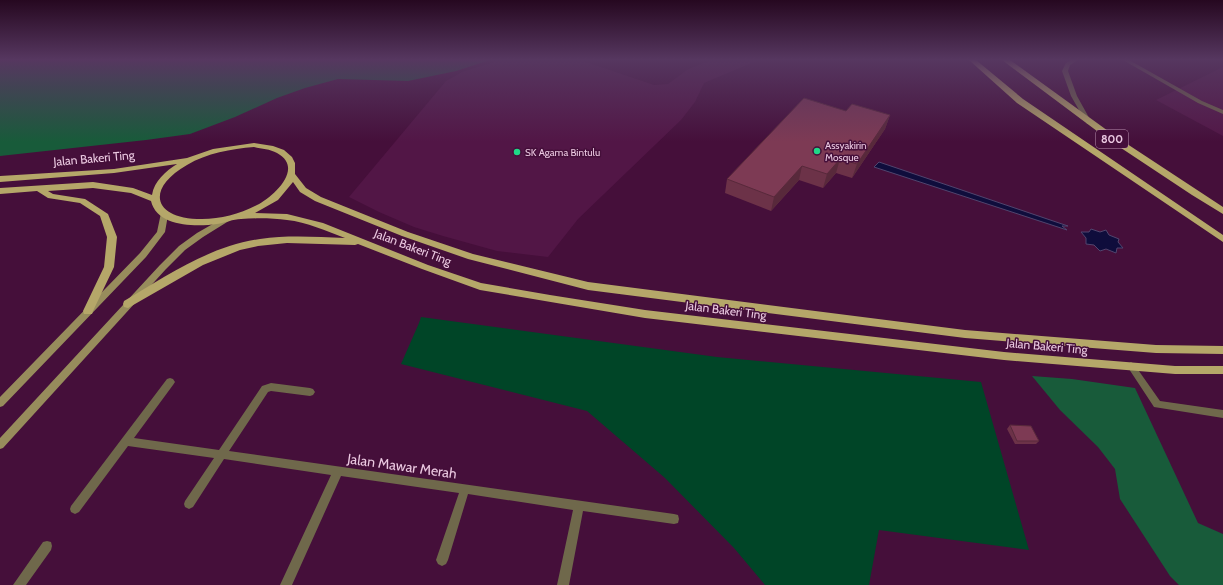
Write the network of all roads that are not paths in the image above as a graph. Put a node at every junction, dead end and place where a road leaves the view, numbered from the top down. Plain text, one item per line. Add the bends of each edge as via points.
1 (1003, 87) edge
2 (1041, 87) edge
3 (1071, 87) edge
4 (1174, 87) edge
5 (1223, 112) edge
6 (1089, 123) junction
7 (191, 159) junction
8 (292, 175) junction
9 (0, 179) edge
10 (39, 189) junction
11 (0, 191) edge
12 (154, 199) junction
13 (1223, 211) edge
14 (164, 214) junction
15 (238, 216) junction
16 (228, 219) junction
17 (1223, 239) edge
18 (365, 243) junction
19 (128, 304) junction
20 (88, 311) junction
21 (1223, 350) edge
22 (1131, 366) junction
23 (1223, 370) edge
24 (170, 382) dead end
25 (310, 392) dead end
26 (0, 403) edge
27 (1223, 414) edge
28 (126, 441) junction
29 (0, 445) edge
30 (221, 454) junction
31 (338, 471) junction
32 (465, 489) junction
33 (189, 504) dead end
34 (579, 505) junction
35 (75, 509) dead end
36 (674, 519) dead end
37 (47, 546) dead end
38 (442, 560) dead end
39 (19, 585) edge
40 (286, 585) edge
41 (563, 585) edge

1 - 17 main road, 800
2 - 6 main road, 800
3 - 6 street
4 - 5 street
6 - 13 main road, 800
7 - 8 main road via 233,146 254,145 285,154 292,164
7 - 9 main road, Jalan Bakeri Ting via 114,171
7 - 12 main road via 164,178 157,188
8 - 15 main road via 275,198
8 - 21 main road, Jalan Bakeri Ting via 303,190 318,199 405,234 471,257 588,286 965,334 1156,348
10 - 11 main road
10 - 12 main road via 94,184 133,191
10 - 20 main road via 51,196 82,201 104,214 112,237 109,267
12 - 14 main road via 157,208
14 - 16 main road via 176,220 191,222
14 - 20 main road via 161,232 143,255
15 - 16 main road
15 - 18 main road, Jalan Bakeri Ting via 287,217 320,225
16 - 19 main road via 182,248
18 - 19 main road via 277,240 242,247 199,262
18 - 22 main road, Jalan Bakeri Ting via 480,286 557,300 646,314 1004,356
19 - 29 main road
20 - 26 main road
22 - 23 main road, Jalan Bakeri Ting via 1175,370
22 - 27 street via 1158,404
24 - 28 street
25 - 30 street via 271,387 265,389
28 - 30 street, Jalan Mawar Merah
28 - 35 street
30 - 31 street, Jalan Mawar Merah
30 - 33 street
31 - 32 street, Jalan Mawar Merah
31 - 40 street
32 - 34 street, Jalan Mawar Merah
32 - 38 street
34 - 36 street, Jalan Mawar Merah
34 - 41 street
37 - 39 street

